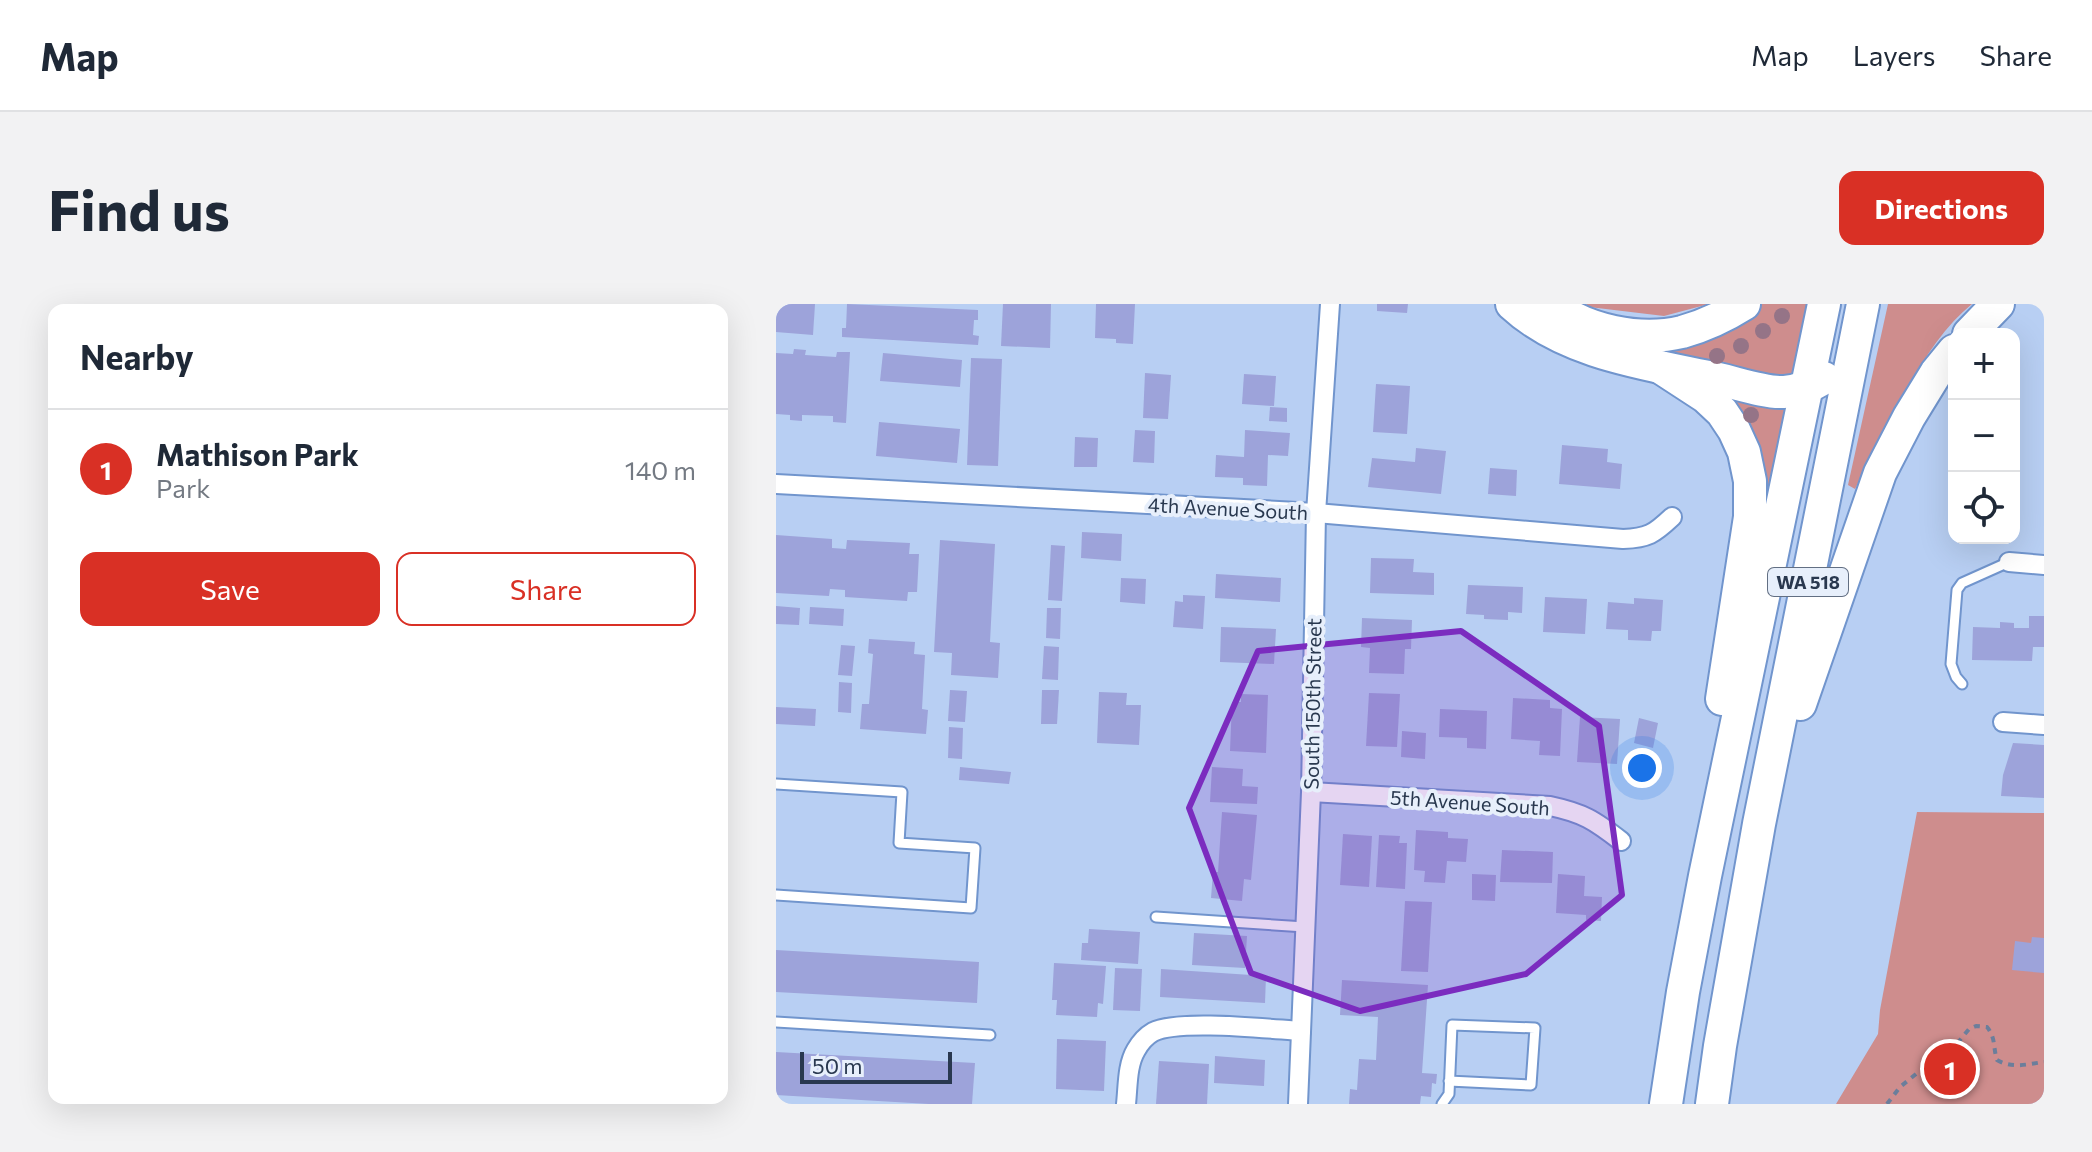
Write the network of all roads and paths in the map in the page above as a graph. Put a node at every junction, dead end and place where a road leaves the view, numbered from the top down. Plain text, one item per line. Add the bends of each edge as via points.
1 (1330, 304) edge
2 (1512, 304) edge
3 (1552, 304) edge
4 (1744, 304) edge
5 (1824, 304) edge
6 (1863, 304) edge
7 (1998, 304) edge
8 (1975, 328) edge
9 (1856, 339) junction
10 (1948, 358) edge
11 (1660, 367) junction
12 (1807, 387) junction
13 (776, 484) edge
14 (1316, 513) junction
15 (1672, 517) dead end
16 (2009, 562) joint
17 (2044, 565) edge
18 (1962, 684) dead end
19 (2003, 722) dead end
20 (2044, 725) edge
21 (1726, 781) junction
22 (776, 784) edge
23 (1311, 792) junction
24 (1759, 824) junction
25 (1621, 841) dead end
26 (776, 895) edge
27 (1156, 917) dead end
28 (1305, 927) junction
29 (776, 1022) edge
30 (1301, 1031) junction
31 (990, 1035) dead end
32 (2044, 1062) edge
33 (1449, 1081) junction
34 (1126, 1104) edge
35 (1298, 1104) edge
36 (1442, 1104) edge
37 (1666, 1104) edge
38 (1712, 1104) edge
39 (1887, 1104) edge

1 - 14 street, South 150th Street
2 - 11 highway via 1585,348
3 - 4 highway via 1583,323 1648,335 1681,332
5 - 12 highway, WA 518
6 - 9 highway, WA 518
7 - 8 highway
9 - 12 highway via 1833,372
9 - 24 highway, WA 518
10 - 24 highway via 1880,473
11 - 12 highway via 1780,392
11 - 21 highway via 1722,412 1744,452 1750,481 1750,517 1721,707
12 - 21 highway, WA 518
13 - 14 street, 4th Avenue South
14 - 15 street, 4th Avenue South via 1623,539 1649,536
14 - 23 street, South 150th Street
16 - 17 street
16 - 18 lane via 1957,590 1951,664
19 - 20 street
21 - 37 highway, WA 518
22 - 26 lane via 902,792 899,843 975,848 971,908
23 - 25 street, 5th Avenue South via 1550,806 1593,819
23 - 28 street, South 150th Street
24 - 38 highway, WA 518
27 - 28 lane
28 - 30 street, South 150th Street
29 - 31 lane
30 - 34 street via 1204,1026 1154,1032 1133,1057
30 - 35 street, South 150th Street
32 - 39 path via 2003,1064 1997,1060 1990,1031 1976,1026 1950,1058 1916,1074
33 - 33 lane via 1452,1025 1535,1028 1531,1085
33 - 36 lane

